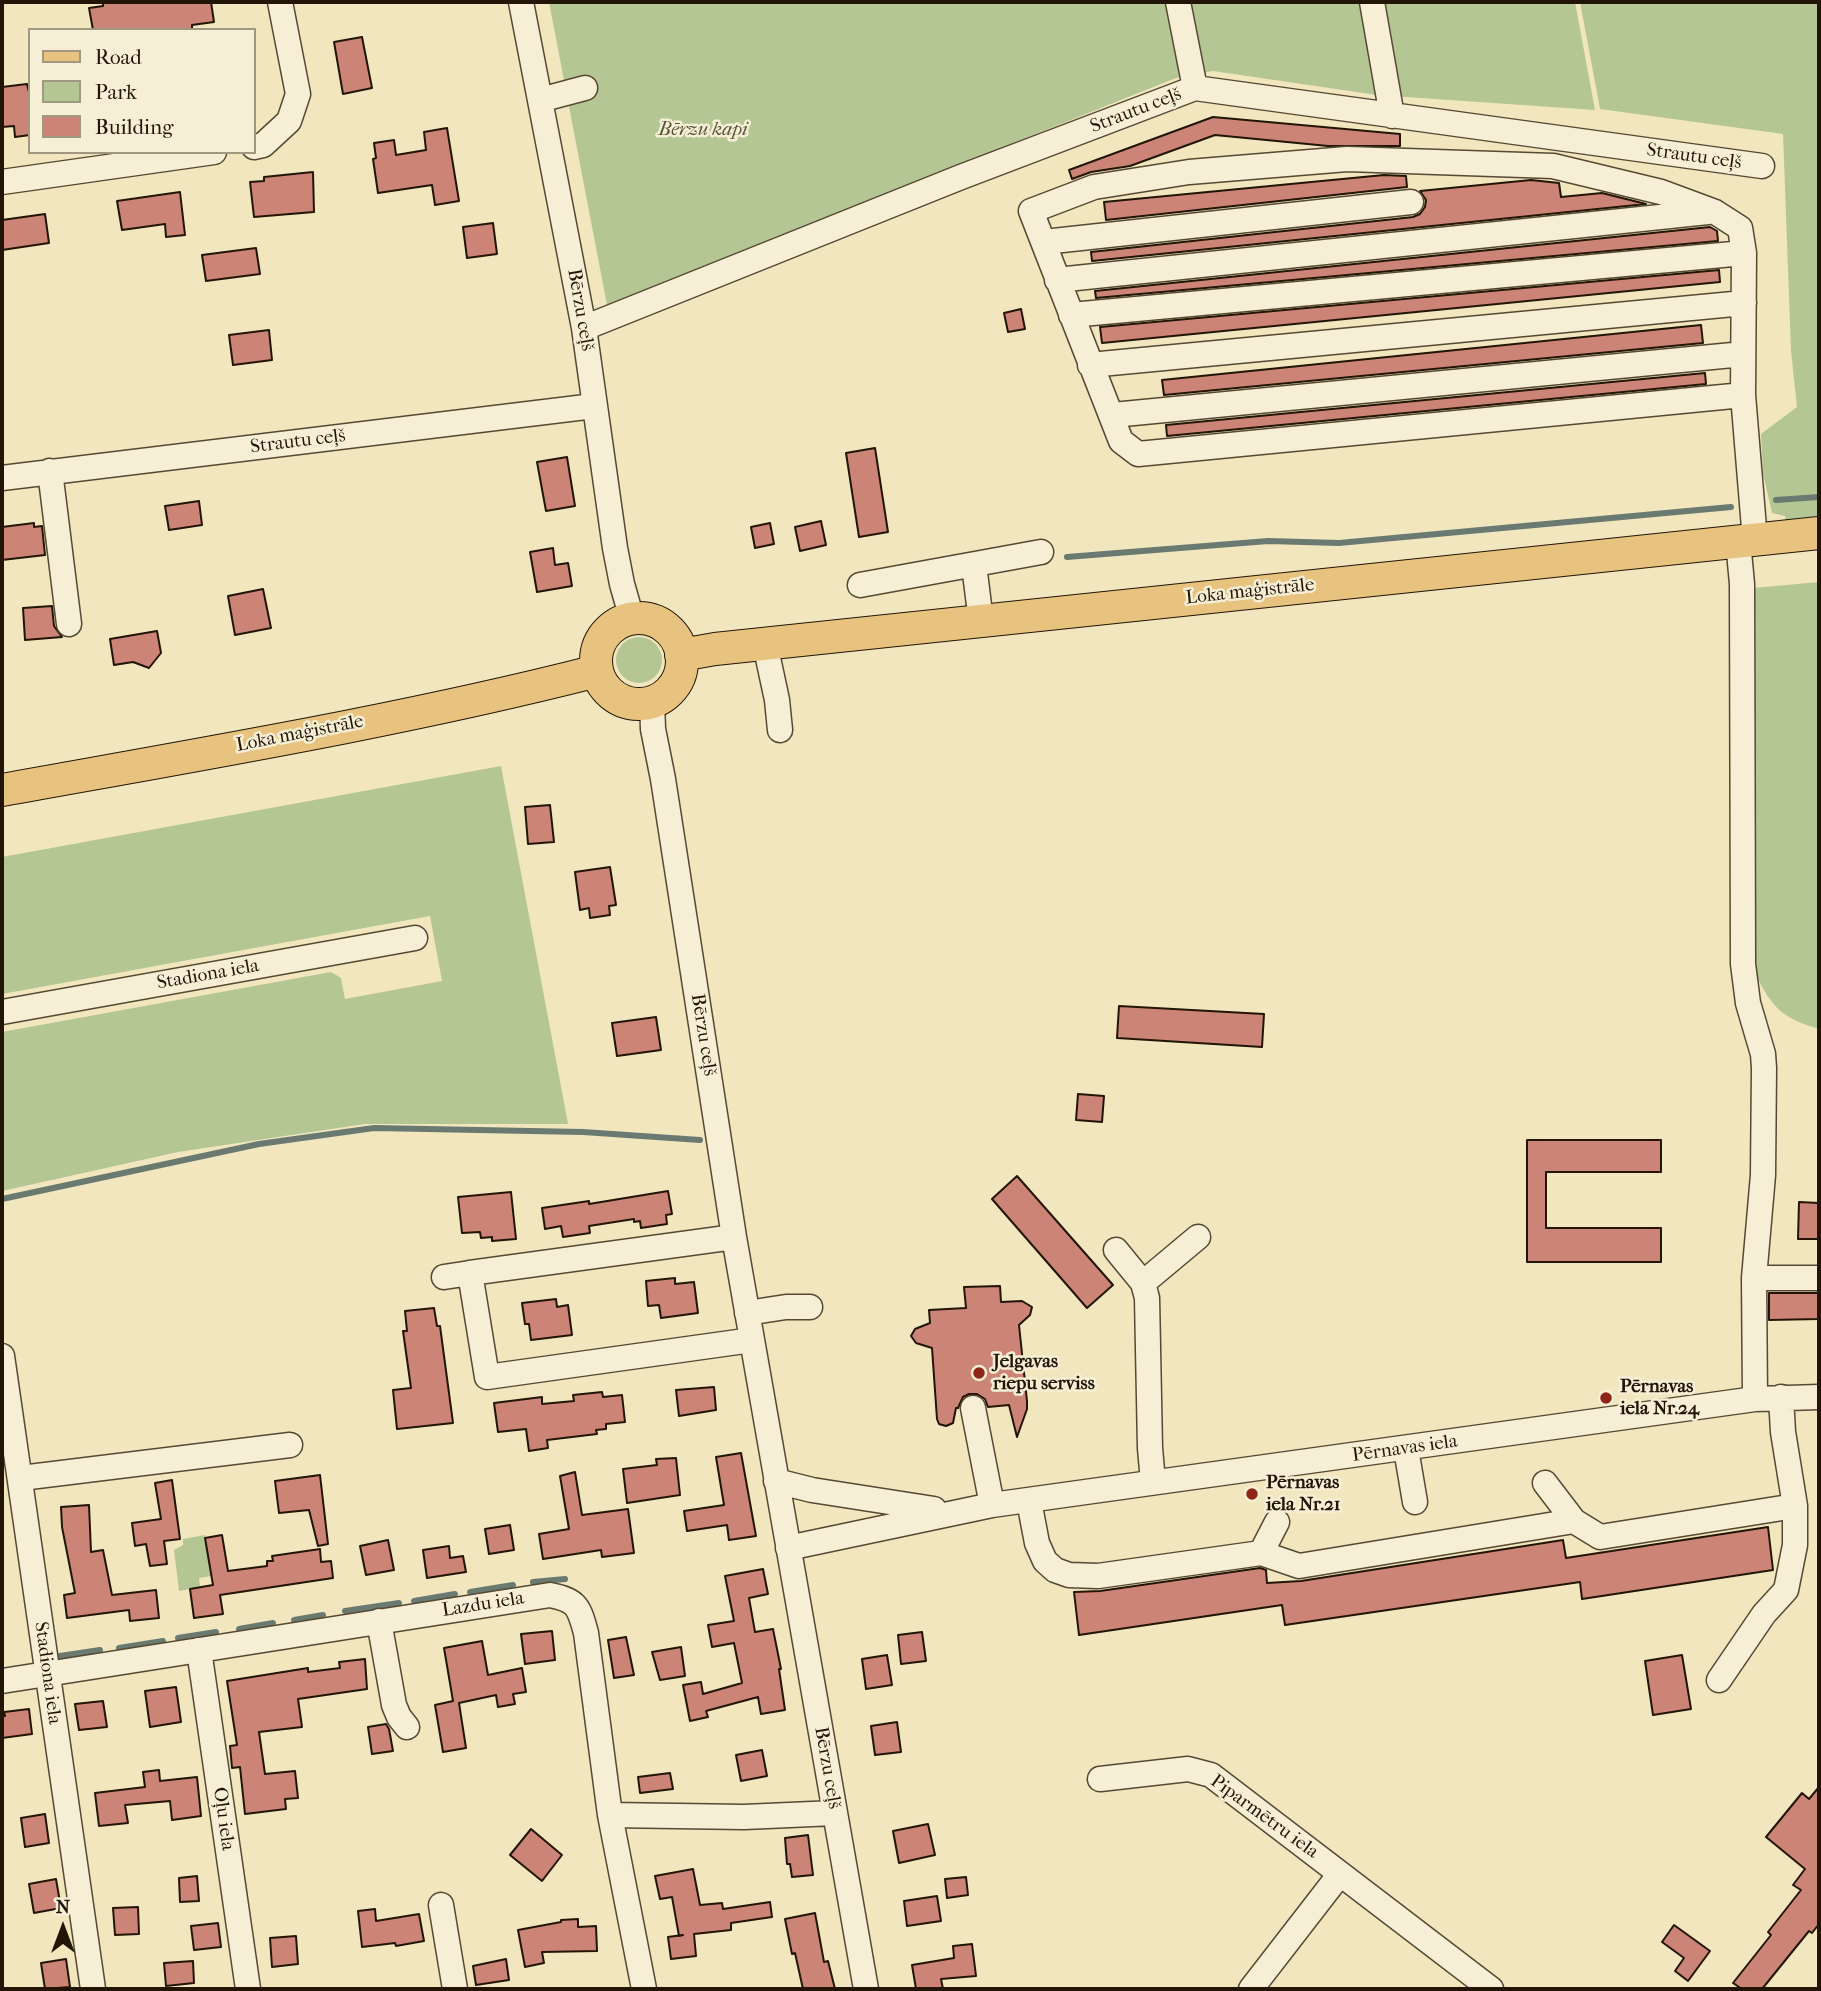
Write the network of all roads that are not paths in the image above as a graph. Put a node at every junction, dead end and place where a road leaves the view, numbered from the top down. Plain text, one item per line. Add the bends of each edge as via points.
1 (280, 2) edge
2 (521, 2) edge
3 (1178, 2) edge
4 (1372, 2) edge
5 (585, 88) dead end
6 (1195, 88) junction
7 (540, 100) junction
8 (1392, 116) junction
9 (256, 147) edge
10 (200, 154) edge
11 (1762, 166) dead end
12 (2, 182) edge
13 (1411, 202) dead end
14 (1715, 212) junction
15 (1044, 242) junction
16 (1744, 253) junction
17 (1057, 280) junction
18 (1744, 303) junction
19 (1071, 315) junction
20 (584, 328) junction
21 (1742, 354) junction
22 (1090, 365) junction
23 (1744, 395) junction
24 (594, 406) junction
25 (1113, 415) junction
26 (50, 471) junction
27 (2, 478) edge
28 (1819, 533) edge
29 (1747, 540) junction
30 (1041, 552) dead end
31 (974, 565) junction
32 (860, 585) dead end
33 (632, 619) junction
34 (981, 621) junction
35 (69, 624) dead end
36 (765, 644) junction
37 (681, 655) junction
38 (597, 671) junction
39 (653, 716) junction
40 (780, 730) dead end
41 (2, 790) edge
42 (415, 938) dead end
43 (2, 1012) edge
44 (734, 1237) junction
45 (1198, 1237) dead end
46 (1116, 1250) dead end
47 (470, 1273) junction
48 (444, 1277) dead end
49 (1754, 1278) junction
50 (1819, 1278) edge
51 (1143, 1283) junction
52 (810, 1307) dead end
53 (747, 1313) junction
54 (752, 1340) junction
55 (2, 1356) edge
56 (1781, 1397) junction
57 (1819, 1397) edge
58 (1755, 1399) junction
59 (973, 1408) dead end
60 (6, 1423) edge
61 (290, 1445) dead end
62 (1406, 1449) junction
63 (21, 1478) junction
64 (776, 1481) junction
65 (1153, 1482) junction
66 (1545, 1483) dead end
67 (1029, 1502) junction
68 (1415, 1502) dead end
69 (992, 1505) junction
70 (1795, 1506) junction
71 (950, 1512) junction
72 (1574, 1521) junction
73 (1277, 1522) dead end
74 (788, 1548) junction
75 (1261, 1553) junction
76 (380, 1621) junction
77 (199, 1650) junction
78 (46, 1674) junction
79 (1719, 1680) dead end
80 (2, 1681) edge
81 (407, 1727) dead end
82 (1100, 1779) dead end
83 (835, 1813) junction
84 (610, 1815) junction
85 (1340, 1874) junction
86 (441, 1905) dead end
87 (93, 1989) edge
88 (247, 1989) edge
89 (455, 1989) edge
90 (644, 1989) edge
91 (866, 1989) edge
92 (1251, 1989) edge
93 (1491, 1989) edge

1 - 9 street via 298,94 289,121
2 - 7 street, Bērzu ceļš
3 - 6 street
4 - 8 street
5 - 7 street
6 - 8 street, Strautu ceļš
6 - 20 street, Strautu ceļš
7 - 20 street, Bērzu ceļš
8 - 11 street, Strautu ceļš
10 - 12 street
13 - 15 street
14 - 15 street via 1661,192 1553,166 1347,159 1189,172 1094,187 1031,211
14 - 16 street via 1740,228
14 - 17 street
15 - 17 street
16 - 18 street
16 - 19 street
17 - 19 street
18 - 21 street
18 - 22 street
19 - 22 street
20 - 24 street, Bērzu ceļš
21 - 23 street
21 - 25 street
22 - 25 street
23 - 25 street via 1138,454 1121,441
23 - 29 street
24 - 26 street, Strautu ceļš
24 - 33 street, Bērzu ceļš via 622,584
26 - 27 street, Strautu ceļš
26 - 35 street
28 - 29 main road, Loka maģistrāle
29 - 34 main road, Loka maģistrāle
29 - 49 street via 1742,584 1744,964 1764,1068 1763,1175
30 - 31 street
31 - 32 street
31 - 34 street
33 - 37 main road via 646,618 670,631
33 - 38 main road via 607,632 596,657
34 - 36 main road, Loka maģistrāle
36 - 37 main road, Loka maģistrāle
36 - 40 street
37 - 39 main road via 676,683
38 - 39 main road via 612,695 639,704
38 - 41 main road, Loka maģistrāle via 326,730
39 - 44 street, Bērzu ceļš
42 - 43 street, Stadiona iela
44 - 47 street
44 - 53 street, Bērzu ceļš
45 - 51 street
46 - 51 street
47 - 48 street
47 - 54 street via 487,1377
49 - 50 street
49 - 58 street
51 - 65 street
52 - 53 street
53 - 54 street, Bērzu ceļš
54 - 64 street, Bērzu ceļš
55 - 60 street, Stadiona iela
56 - 57 street, Pērnavas iela
56 - 58 street, Pērnavas iela
56 - 70 street
58 - 62 street, Pērnavas iela
59 - 69 street
60 - 63 street, Stadiona iela
61 - 63 street
62 - 65 street, Pērnavas iela
62 - 68 street
63 - 78 street, Stadiona iela
64 - 71 street
64 - 74 street, Bērzu ceļš
65 - 67 street, Pērnavas iela
66 - 72 street
67 - 69 street, Pērnavas iela
67 - 75 street via 1045,1561 1069,1575 1098,1576
69 - 71 street, Pērnavas iela
70 - 72 street via 1600,1537
70 - 79 street via 1795,1545 1786,1590
71 - 74 street, Pērnavas iela
72 - 75 street via 1299,1566
73 - 75 street
74 - 83 street, Bērzu ceļš
76 - 77 street, Lazdu iela
76 - 81 street via 394,1705
76 - 84 street, Lazdu iela via 550,1595 569,1599 581,1612 586,1633
77 - 78 street, Lazdu iela
77 - 88 street, Oļu iela
78 - 80 street, Lazdu iela
78 - 87 street, Stadiona iela
82 - 85 street, Piparmētru iela via 1188,1769 1211,1776
83 - 84 street
83 - 91 street, Bērzu ceļš
84 - 90 street, Lazdu iela
85 - 92 street
85 - 93 street, Piparmētru iela
86 - 89 street

